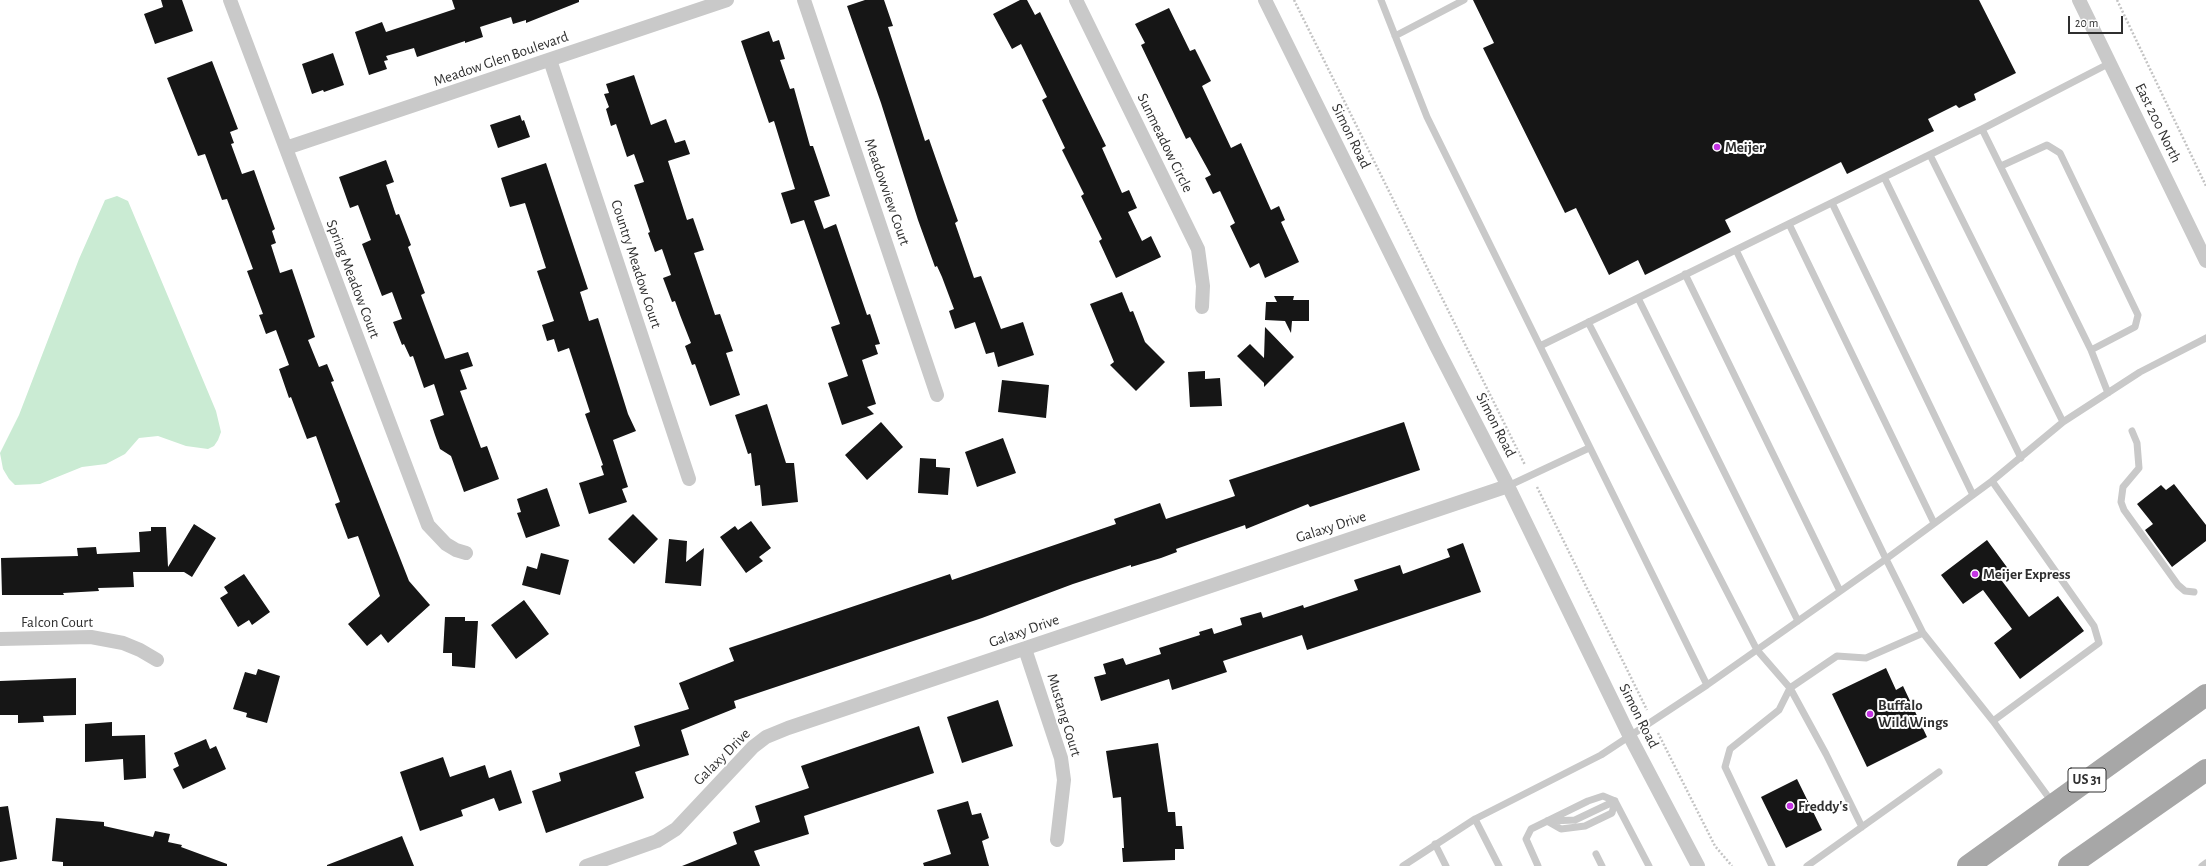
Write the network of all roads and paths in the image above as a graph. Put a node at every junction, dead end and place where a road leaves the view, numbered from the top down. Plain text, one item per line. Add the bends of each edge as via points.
1 (230, 0) edge
2 (727, 0) edge
3 (804, 0) edge
4 (1076, 0) edge
5 (1265, 0) edge
6 (1294, 0) edge
7 (1381, 0) edge
8 (1464, 0) edge
9 (2080, 0) edge
10 (2117, 0) edge
11 (1395, 36) junction
12 (550, 60) junction
13 (2110, 63) junction
14 (1982, 129) junction
15 (286, 148) junction
16 (1930, 155) junction
17 (2001, 166) junction
18 (1884, 177) junction
19 (2206, 186) edge
20 (1832, 203) junction
21 (1789, 224) junction
22 (1736, 250) junction
23 (2206, 261) edge
24 (1685, 274) junction
25 (1638, 298) junction
26 (1202, 307) dead end
27 (1588, 322) junction
28 (2206, 338) edge
29 (1540, 346) junction
30 (2091, 350) junction
31 (2108, 393) junction
32 (936, 395) dead end
33 (2063, 422) junction
34 (2132, 432) dead end
35 (1512, 439) dead end
36 (1589, 448) junction
37 (2021, 458) junction
38 (689, 479) dead end
39 (1992, 481) junction
40 (1508, 486) junction
41 (1973, 495) junction
42 (1553, 520) dead end
43 (1934, 523) junction
44 (466, 553) dead end
45 (1886, 559) junction
46 (1840, 591) junction
47 (2194, 592) dead end
48 (1798, 621) junction
49 (1923, 633) junction
50 (0, 639) edge
51 (1025, 649) junction
52 (1757, 650) junction
53 (157, 660) dead end
54 (1624, 664) dead end
55 (1707, 685) junction
56 (1790, 688) junction
57 (2206, 694) edge
58 (1993, 721) junction
59 (1629, 735) junction
60 (2206, 770) edge
61 (1939, 772) dead end
62 (1678, 774) dead end
63 (1615, 801) junction
64 (2053, 805) junction
65 (1475, 819) junction
66 (1548, 821) junction
67 (1862, 828) junction
68 (1057, 840) dead end
69 (1436, 844) junction
70 (1596, 854) dead end
71 (2206, 863) edge
72 (586, 866) edge
73 (1403, 866) edge
74 (1446, 866) edge
75 (1499, 866) edge
76 (1538, 866) edge
77 (1602, 866) edge
78 (1648, 866) edge
79 (1698, 866) edge
80 (1732, 866) edge
81 (1772, 866) edge
82 (1807, 866) edge
83 (1968, 866) edge
84 (2069, 866) edge
85 (2202, 866) edge

1 - 15 street, Spring Meadow Court
2 - 12 street, Meadow Glen Boulevard
3 - 32 street, Meadowview Court
4 - 26 street, Sunmeadow Circle via 1198,250 1203,286
5 - 40 street, Simon Road
6 - 35 path
7 - 11 lane
8 - 11 lane
9 - 13 street, East 200 North
10 - 19 path
11 - 29 lane via 1427,117
12 - 15 street, Meadow Glen Boulevard
12 - 38 street, Country Meadow Court
13 - 14 lane
13 - 23 street, East 200 North
14 - 16 lane
14 - 17 lane
15 - 44 street, Spring Meadow Court via 428,525 446,544
16 - 18 lane
16 - 33 lane
17 - 30 lane
17 - 30 lane via 2047,145 2060,153 2138,315 2135,327
18 - 20 lane
18 - 37 lane
20 - 21 lane
20 - 41 lane
21 - 22 lane
21 - 43 lane
22 - 24 lane
22 - 45 lane
24 - 25 lane
24 - 46 lane
25 - 27 lane
25 - 48 lane
27 - 29 lane
27 - 52 lane
28 - 31 lane via 2140,372
29 - 36 lane
30 - 31 lane
31 - 33 lane
33 - 37 lane
34 - 47 lane via 2137,443 2139,468 2123,487 2121,502 2124,510 2178,585 2185,591
36 - 40 lane
36 - 55 lane
37 - 39 lane
39 - 41 lane
39 - 58 lane via 2094,626 2099,643
40 - 51 street, Galaxy Drive
40 - 59 street, Simon Road
41 - 43 lane
42 - 54 path
43 - 45 lane
45 - 46 lane
45 - 49 lane
46 - 48 lane
48 - 52 lane
49 - 56 lane via 1866,658 1837,656
49 - 58 lane
50 - 53 street, Falcon Court via 91,637 140,650
51 - 68 street, Mustang Court via 1061,758 1064,780
51 - 72 street, Galaxy Drive via 766,737 753,747 676,829 658,841
52 - 55 lane
52 - 56 lane
55 - 59 lane
56 - 67 lane
56 - 81 lane via 1779,710 1730,749 1725,767
57 - 64 main road, US 31
58 - 64 lane
59 - 65 lane via 1601,755
59 - 79 street, Simon Road
60 - 84 main road
61 - 67 lane
62 - 80 path via 1715,846
63 - 66 lane via 1575,820
63 - 66 lane via 1603,796
63 - 78 lane
64 - 83 main road, US 31
65 - 69 lane
65 - 75 lane
66 - 76 lane via 1531,829 1526,839
67 - 82 lane
69 - 73 lane
69 - 74 lane
70 - 77 lane
71 - 85 lane

